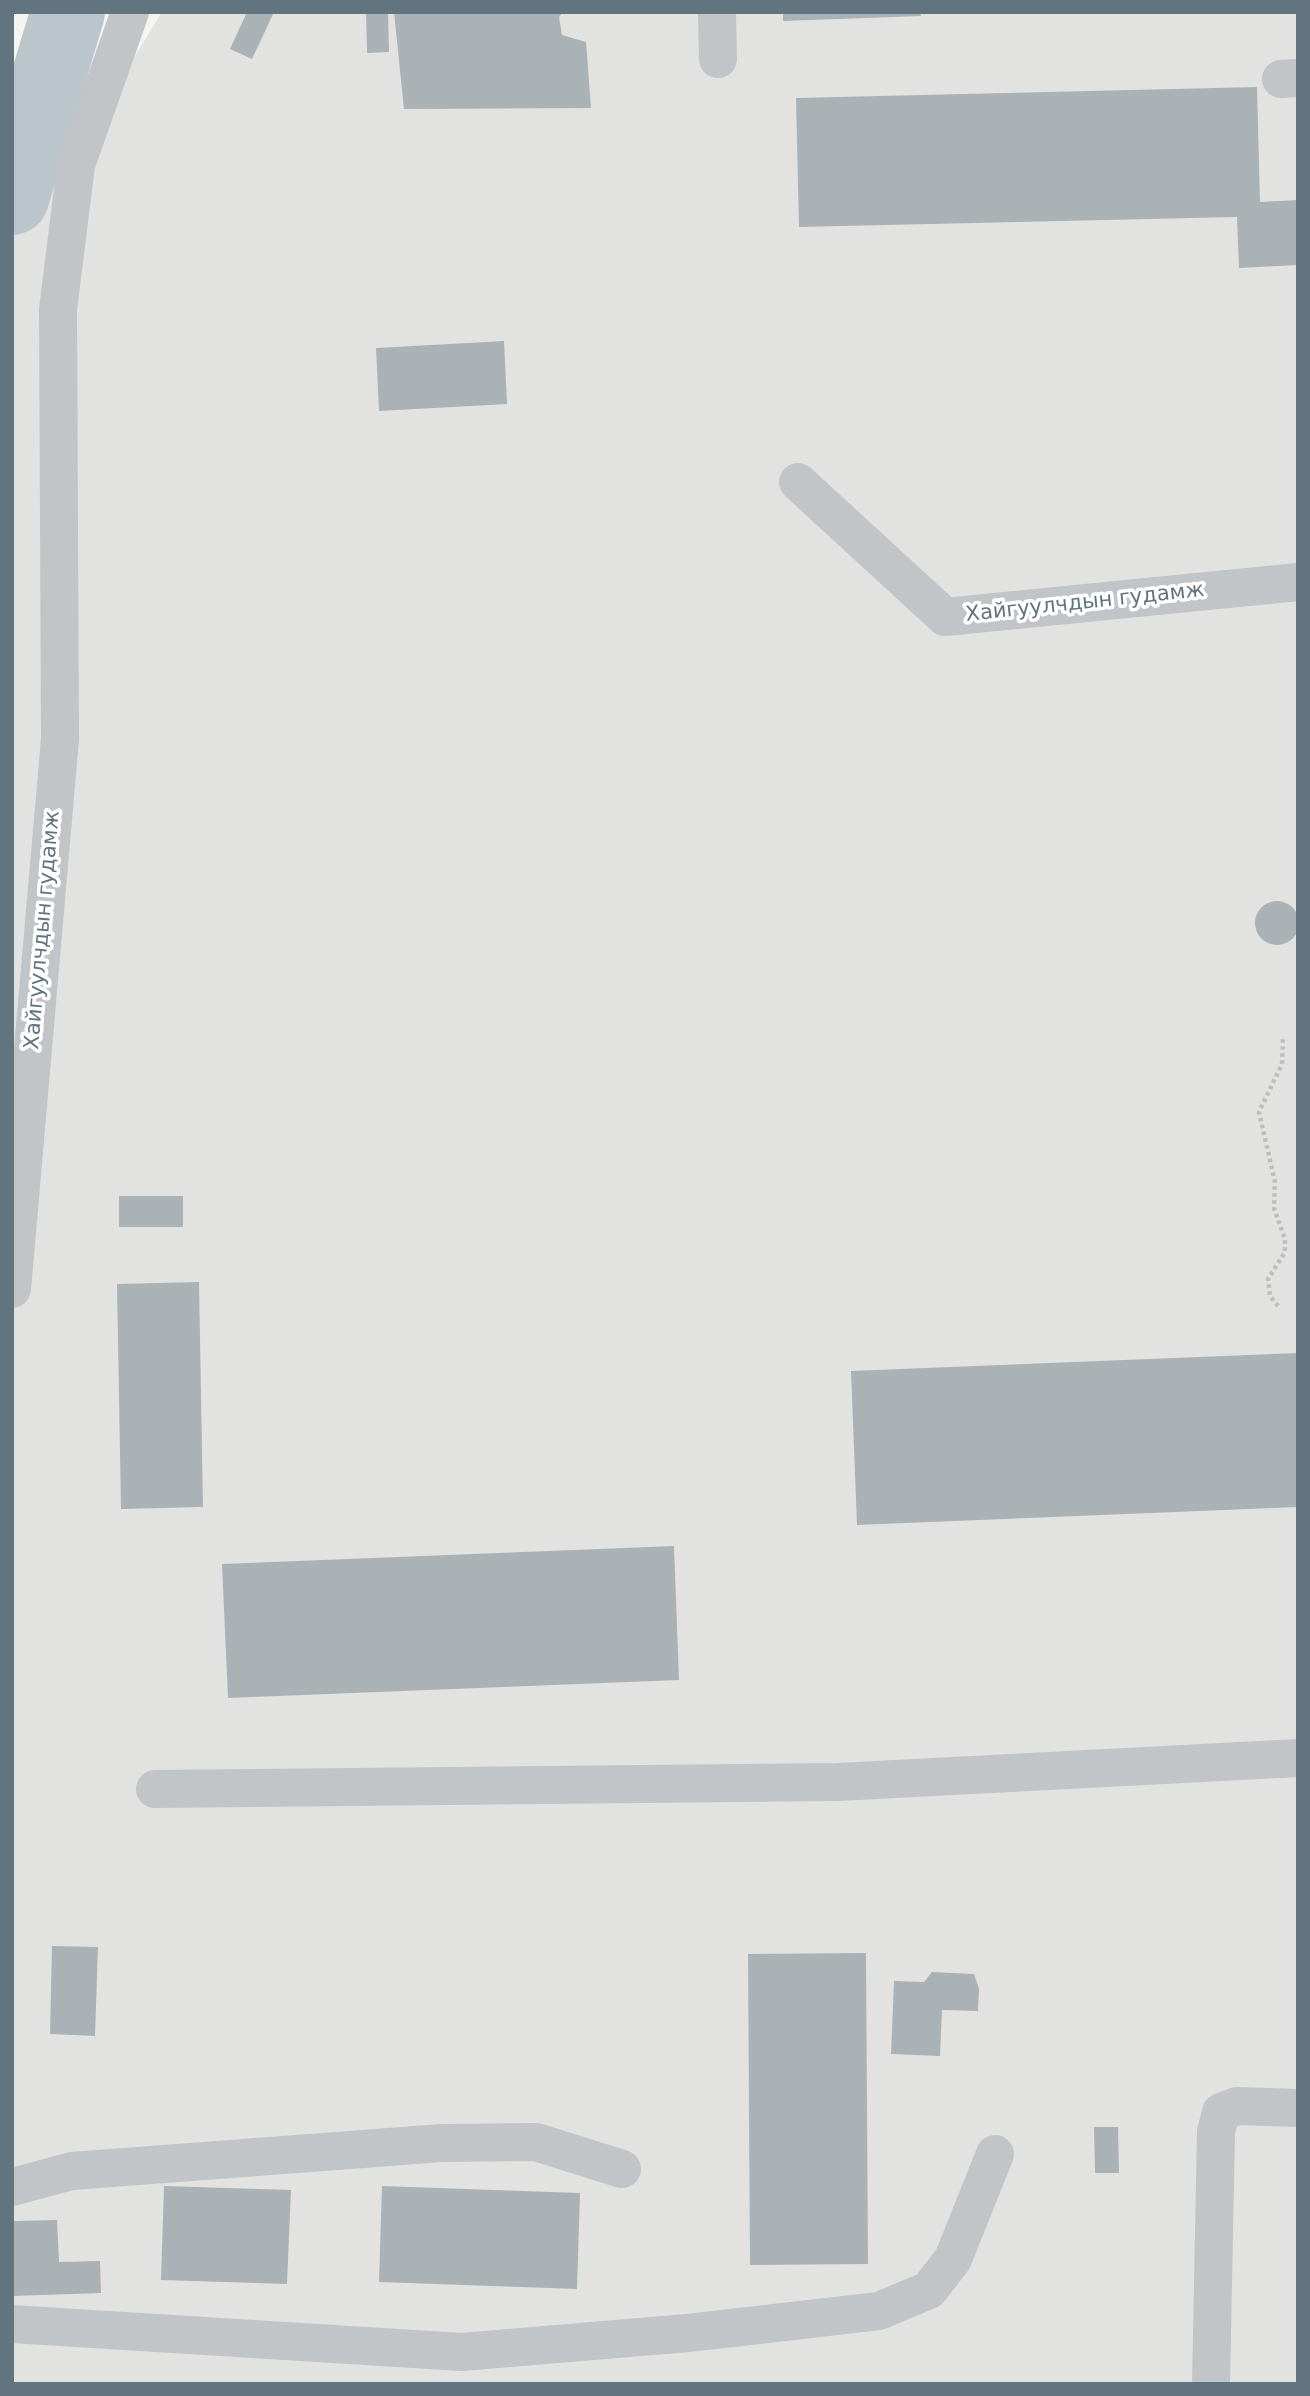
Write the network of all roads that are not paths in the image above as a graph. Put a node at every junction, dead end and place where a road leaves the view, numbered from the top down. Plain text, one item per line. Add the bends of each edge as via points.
1 (130, 12) edge
2 (717, 12) edge
3 (718, 59) dead end
4 (798, 482) dead end
5 (1298, 582) edge
6 (12, 1289) edge
7 (1298, 1758) edge
8 (155, 1789) dead end
9 (1298, 2108) edge
10 (995, 2154) dead end
11 (622, 2169) dead end
12 (12, 2187) edge
13 (12, 2324) edge
14 (1211, 2384) edge

1 - 6 street, Хайгуулчдын гудамж via 76,165 60,297 60,739
2 - 3 street
4 - 5 street, Хайгуулчдын гудамж via 945,617
7 - 8 street via 838,1782
9 - 14 street via 1237,2106 1221,2112 1216,2132
10 - 13 street via 953,2259 929,2290 879,2311 462,2352
11 - 12 street via 536,2142 442,2143 72,2171

